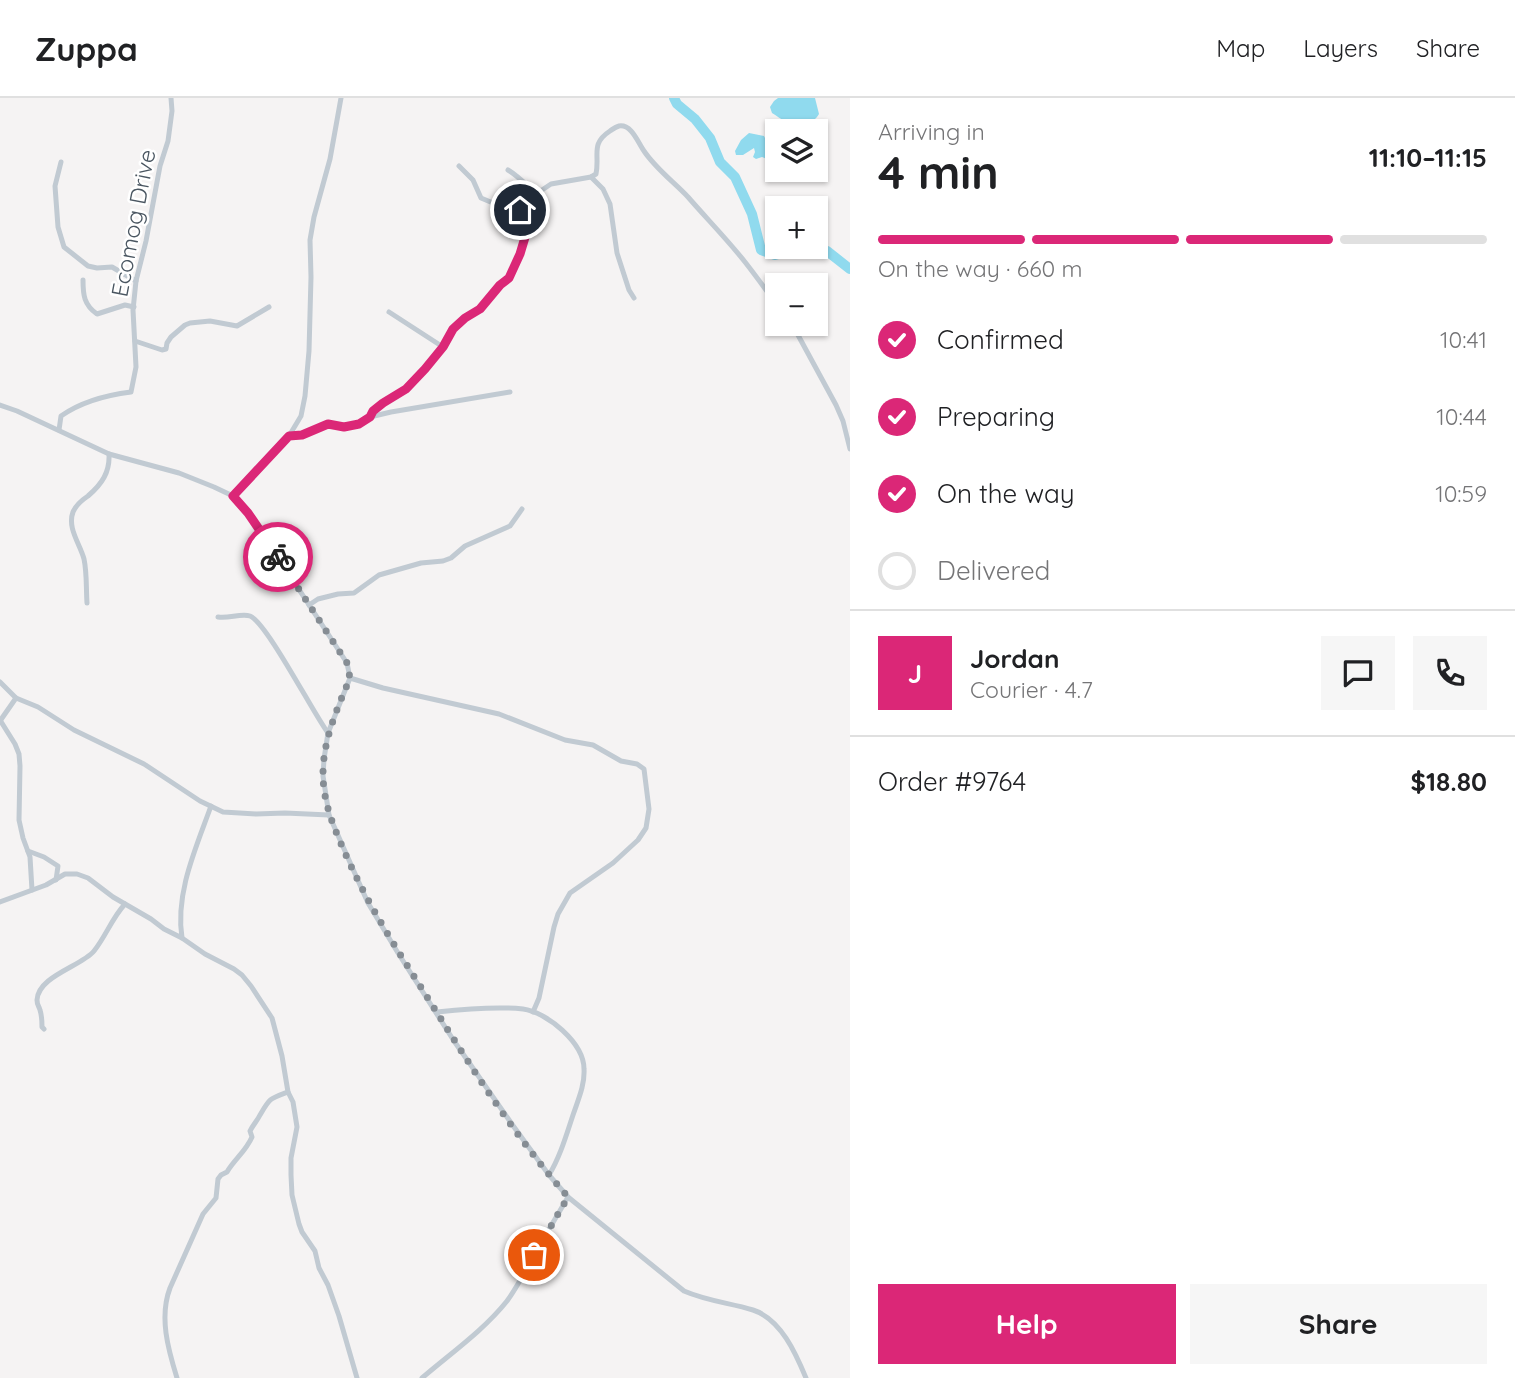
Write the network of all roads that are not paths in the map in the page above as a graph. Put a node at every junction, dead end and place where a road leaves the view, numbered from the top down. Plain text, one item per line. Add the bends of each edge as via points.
1 (172, 98) edge
2 (341, 98) edge
3 (61, 162) dead end
4 (459, 166) dead end
5 (508, 170) dead end
6 (591, 177) junction
7 (539, 197) junction
8 (532, 214) junction
9 (83, 280) dead end
10 (136, 281) junction
11 (765, 288) edge
12 (634, 298) dead end
13 (134, 307) junction
14 (269, 307) dead end
15 (389, 312) dead end
16 (799, 336) edge
17 (135, 341) junction
18 (443, 347) junction
19 (510, 391) dead end
20 (0, 405) edge
21 (370, 417) junction
22 (59, 430) junction
23 (289, 436) junction
24 (850, 449) edge
25 (109, 454) junction
26 (233, 496) junction
27 (522, 509) dead end
28 (87, 603) dead end
29 (309, 604) junction
30 (218, 617) dead end
31 (350, 678) junction
32 (0, 682) edge
33 (16, 698) junction
34 (0, 720) edge
35 (328, 733) junction
36 (211, 806) junction
37 (329, 815) junction
38 (28, 851) junction
39 (56, 880) junction
40 (32, 890) junction
41 (0, 902) edge
42 (125, 904) junction
43 (182, 938) junction
44 (437, 1012) junction
45 (533, 1012) junction
46 (44, 1029) dead end
47 (288, 1092) junction
48 (549, 1175) junction
49 (568, 1197) junction
50 (805, 1377) edge
51 (177, 1378) edge
52 (357, 1378) edge
53 (422, 1378) edge

1 - 10 street, Ecomog Drive via 168,141
2 - 23 street via 310,240 305,396 301,416
3 - 10 street via 55,186 64,247 88,266 112,267
4 - 8 street via 473,180 481,198
5 - 7 street
6 - 7 street via 551,184
6 - 11 street via 598,166 599,140 619,126 627,127
6 - 12 street via 610,204 617,253
7 - 8 street
8 - 18 street via 509,278 453,329
9 - 13 street via 88,307 97,314
10 - 13 street, Ecomog Drive
13 - 17 street, Ecomog Drive
14 - 17 street via 237,326 218,321 190,323 171,337 166,349
15 - 18 street
16 - 24 street via 836,405
17 - 22 street, Ecomog Drive via 131,392 68,411 61,416
18 - 21 street via 406,389
19 - 21 street
20 - 22 street
21 - 23 street via 359,424 328,424
22 - 25 street
23 - 26 street
25 - 26 street via 179,473
25 - 28 street via 108,470 72,518 83,556
26 - 29 street
27 - 29 street via 510,526 451,558 379,575 354,593
29 - 31 street via 347,663
30 - 35 street via 247,615 256,620
31 - 35 street
31 - 45 street via 499,714 565,740 593,745 644,769 649,809 646,828 613,863 570,893 558,914
32 - 33 street
33 - 34 street
33 - 36 street via 144,764
34 - 38 street via 19,754 19,820
35 - 37 street via 323,776
36 - 37 street via 239,813
36 - 43 street via 183,886
37 - 44 street via 368,903
38 - 39 street via 58,866
38 - 40 street
39 - 40 street
39 - 42 street via 78,874
40 - 41 street
42 - 43 street
42 - 46 street via 95,950 40,991
43 - 47 street via 242,975 257,994 272,1018
44 - 45 street
44 - 48 street
45 - 48 street via 571,1037 584,1065 581,1094
47 - 51 street via 264,1105 250,1131 250,1143 218,1179 216,1198 203,1214 165,1300
47 - 52 street via 298,1127 291,1158 292,1195 302,1232 315,1251 340,1316
48 - 49 street
49 - 50 street via 684,1291 769,1319
49 - 53 street via 508,1299

